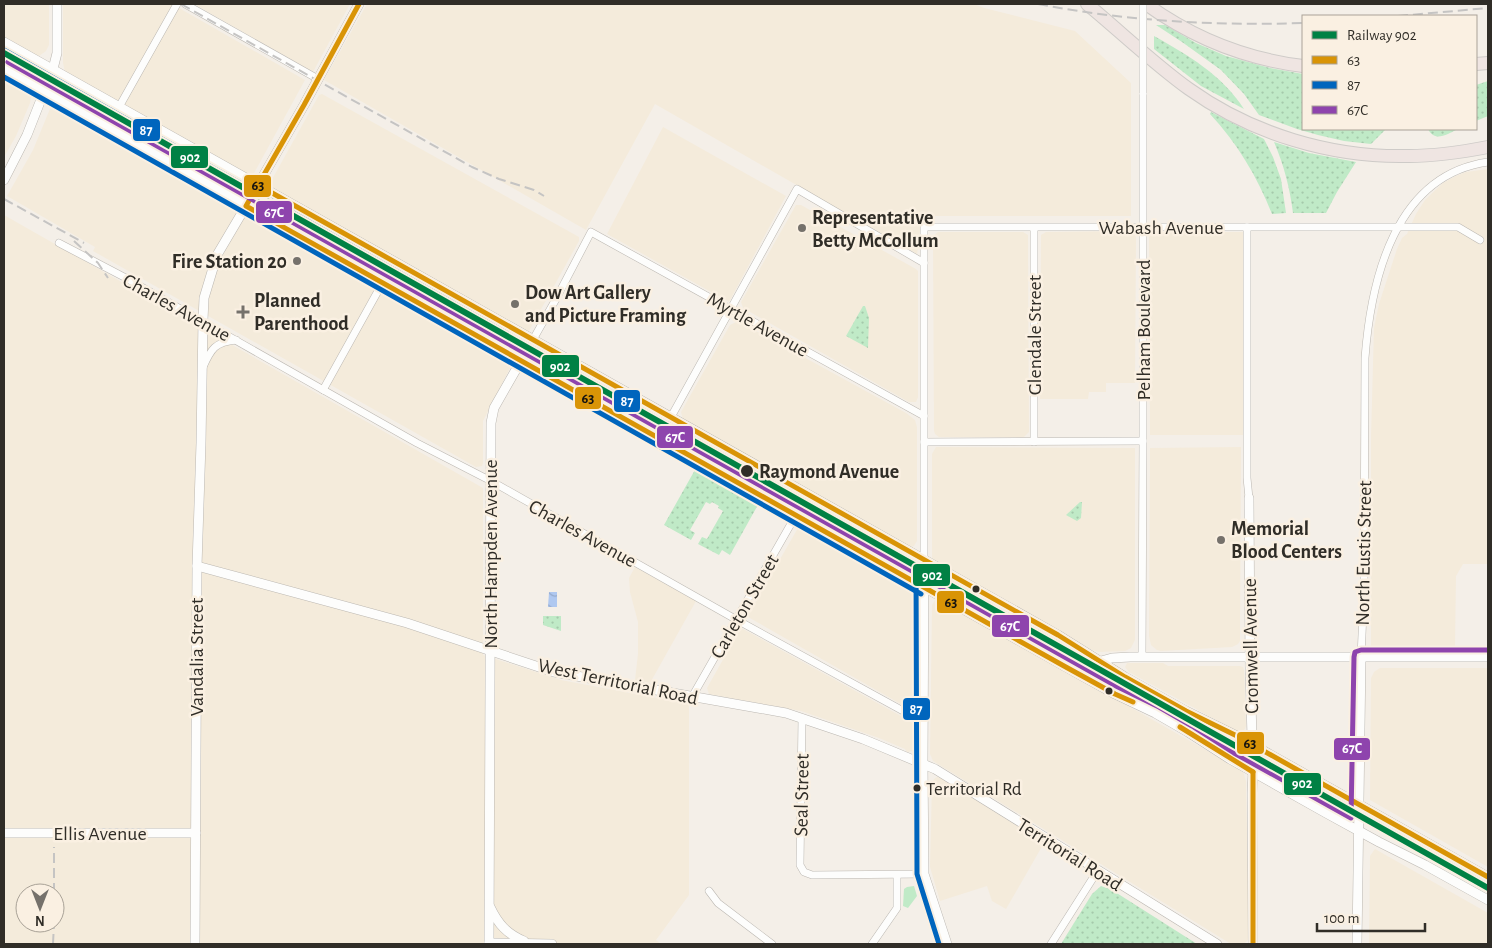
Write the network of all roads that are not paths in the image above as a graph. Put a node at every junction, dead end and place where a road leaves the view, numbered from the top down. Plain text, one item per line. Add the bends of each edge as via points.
1 (57, 4) edge
2 (177, 4) edge
3 (185, 4) edge
4 (360, 4) edge
5 (1087, 4) edge
6 (1145, 4) edge
7 (4, 42) edge
8 (1302, 66) edge
9 (4, 69) edge
10 (53, 69) junction
11 (318, 79) junction
12 (44, 92) junction
13 (119, 107) junction
14 (1488, 147) edge
15 (1488, 162) edge
16 (4, 180) edge
17 (258, 185) junction
18 (246, 206) junction
19 (1143, 226) junction
20 (1250, 227) junction
21 (1398, 227) junction
22 (1034, 228) junction
23 (592, 232) joint
24 (1480, 240) dead end
25 (60, 243) dead end
26 (924, 263) junction
27 (383, 282) junction
28 (731, 308) junction
29 (203, 320) junction
30 (236, 340) junction
31 (533, 340) junction
32 (523, 356) junction
33 (202, 370) junction
34 (323, 390) junction
35 (924, 416) junction
36 (671, 418) junction
37 (1143, 441) junction
38 (924, 442) junction
39 (1034, 442) junction
40 (491, 481) junction
41 (1249, 498) joint
42 (796, 515) junction
43 (924, 560) junction
44 (197, 566) junction
45 (924, 587) junction
46 (737, 620) junction
47 (490, 650) junction
48 (1142, 657) junction
49 (1250, 657) junction
50 (1361, 657) junction
51 (1488, 657) edge
52 (1100, 660) junction
53 (1064, 666) junction
54 (692, 697) junction
55 (924, 715) junction
56 (802, 718) junction
57 (1252, 744) junction
58 (923, 764) junction
59 (1253, 772) junction
60 (1359, 805) junction
61 (1358, 830) junction
62 (4, 833) edge
63 (196, 834) junction
64 (1099, 872) junction
65 (897, 874) junction
66 (924, 874) junction
67 (1488, 877) edge
68 (709, 890) dead end
69 (1488, 900) edge
70 (488, 901) junction
71 (528, 943) edge
72 (195, 944) edge
73 (488, 944) edge
74 (552, 944) edge
75 (772, 944) edge
76 (872, 944) edge
77 (947, 944) edge
78 (1051, 944) edge
79 (1217, 944) edge
80 (1253, 944) edge
81 (1357, 944) edge

1 - 10 main road
2 - 13 street
3 - 11 street
4 - 11 main road, Vandalia Street
5 - 14 highway via 1171,76 1215,105 1270,132 1305,144 1366,154 1445,154
6 - 8 highway via 1187,30 1221,45 1258,58
6 - 19 street, Pelham Boulevard, bridge
7 - 10 main road
9 - 12 main road
10 - 12 main road
10 - 13 main road
11 - 17 main road, Vandalia Street
12 - 16 main road
12 - 18 main road
13 - 17 main road
15 - 21 street via 1460,168 1439,179 1421,195
17 - 18 main road, Vandalia Street
17 - 31 main road
18 - 27 main road
18 - 29 main road, Vandalia Street via 216,255 204,298
19 - 20 street, Wabash Avenue
19 - 22 street, Wabash Avenue
19 - 37 street, Pelham Boulevard
20 - 21 street, Wabash Avenue
20 - 41 street, Cromwell Avenue
21 - 24 street, Wabash Avenue via 1458,227
21 - 50 street, North Eustis Street via 1374,294 1366,336
22 - 26 street, Wabash Avenue via 924,227
22 - 39 street, Glendale Street
23 - 28 street, Myrtle Avenue
23 - 31 street, North Hampden Avenue
25 - 29 street, Charles Avenue
26 - 28 street via 797,189
26 - 35 street
27 - 32 main road
27 - 34 street
28 - 35 street, Myrtle Avenue
28 - 36 street
29 - 30 street, Charles Avenue
29 - 33 main road, Vandalia Street
30 - 33 street, Vandalia Street via 216,345
30 - 34 street, Charles Avenue
31 - 32 street, North Hampden Avenue
31 - 36 main road
32 - 40 main road, North Hampden Avenue via 492,416
32 - 42 main road
33 - 44 main road, Vandalia Street
34 - 40 street, Charles Avenue
35 - 38 street
36 - 43 main road
37 - 39 street
37 - 48 street, Pelham Boulevard
38 - 39 street
38 - 43 street
40 - 46 street, Charles Avenue
40 - 47 main road, North Hampden Avenue
41 - 49 main road, Cromwell Avenue
42 - 45 main road
42 - 46 street, Carleton Street
43 - 45 main road
43 - 52 main road
44 - 47 main road, West Territorial Road via 407,623
44 - 63 main road, Vandalia Street
45 - 53 main road
45 - 55 main road
46 - 54 street, Carleton Street
46 - 55 street, Charles Avenue via 905,712
47 - 54 main road, West Territorial Road via 554,672
47 - 70 main road, North Hampden Avenue
48 - 49 main road
48 - 52 main road
49 - 50 main road
49 - 57 main road, Cromwell Avenue
50 - 51 main road
50 - 60 main road, North Eustis Street
52 - 53 main road via 1083,666
52 - 57 main road via 1186,711
53 - 59 main road via 1172,722
54 - 56 main road, West Territorial Road
55 - 58 main road
56 - 58 main road, West Territorial Road via 864,738
56 - 65 street, Seal Street via 800,865 804,872 812,875
57 - 59 main road, Cromwell Avenue
57 - 60 main road
58 - 64 main road, Territorial Road
58 - 66 main road
59 - 61 main road
59 - 80 main road, Cromwell Avenue
60 - 61 main road, North Eustis Street
60 - 67 main road
61 - 69 main road
61 - 81 main road, North Eustis Street
62 - 63 main road, Ellis Avenue
63 - 72 main road, Vandalia Street
64 - 78 street
64 - 79 main road, Territorial Road
65 - 66 street
65 - 76 street via 897,908
66 - 77 main road
68 - 75 street via 718,903
70 - 71 main road, North Hampden Avenue via 500,926 513,937
70 - 73 main road, North Hampden Avenue
71 - 73 main road
71 - 74 main road

